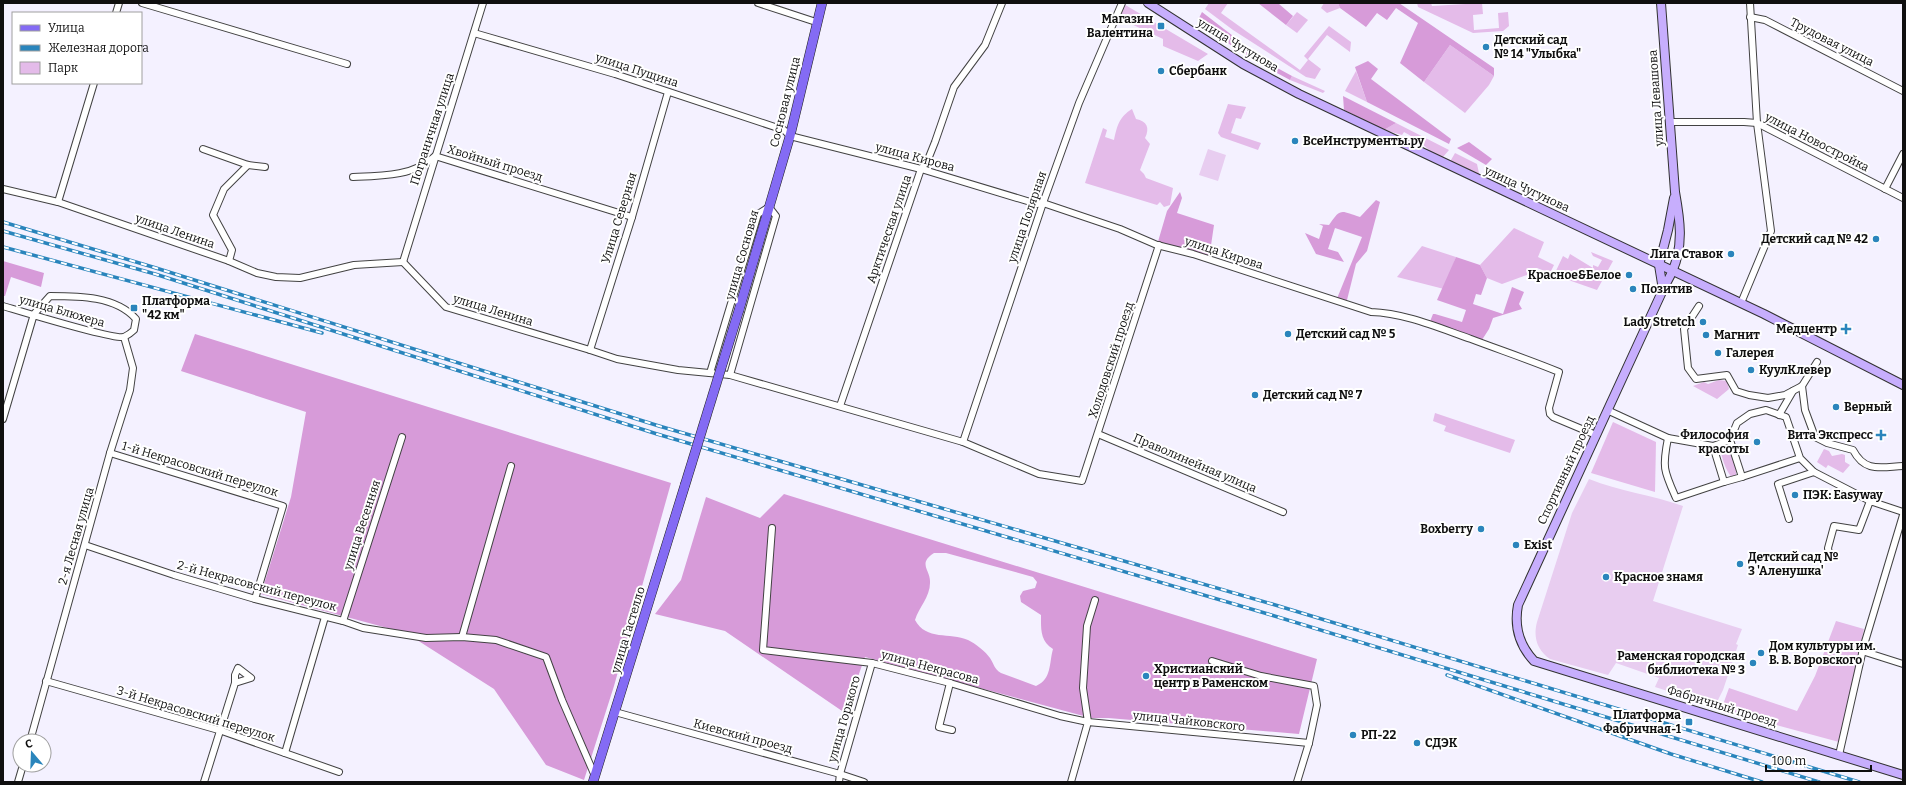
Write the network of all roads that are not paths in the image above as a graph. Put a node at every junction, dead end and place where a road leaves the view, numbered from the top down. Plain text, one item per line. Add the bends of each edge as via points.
1 (142, 3) edge
2 (483, 3) edge
3 (758, 3) edge
4 (822, 3) edge
5 (1002, 3) edge
6 (1122, 3) edge
7 (1148, 3) edge
8 (1661, 3) edge
9 (1750, 3) edge
10 (1750, 16) junction
11 (816, 22) junction
12 (474, 33) junction
13 (347, 64) dead end
14 (94, 84) edge
15 (668, 92) junction
16 (1903, 92) edge
17 (1670, 122) junction
18 (1757, 123) junction
19 (790, 136) junction
20 (203, 149) dead end
21 (1903, 154) edge
22 (435, 156) junction
23 (248, 165) junction
24 (265, 167) dead end
25 (921, 170) junction
26 (353, 177) dead end
27 (3, 189) edge
28 (1885, 189) junction
29 (1675, 192) junction
30 (1903, 198) edge
31 (58, 202) junction
32 (1043, 203) junction
33 (769, 207) junction
34 (632, 217) junction
35 (1159, 245) junction
36 (230, 261) junction
37 (403, 262) junction
38 (1659, 265) junction
39 (1673, 272) junction
40 (1663, 290) junction
41 (1741, 303) junction
42 (3, 306) edge
43 (1699, 306) dead end
44 (34, 314) junction
45 (124, 337) junction
46 (590, 350) junction
47 (1817, 362) dead end
48 (710, 373) junction
49 (730, 375) junction
50 (1903, 385) edge
51 (1802, 386) junction
52 (1793, 391) junction
53 (840, 406) junction
54 (1607, 410) junction
55 (1779, 415) junction
56 (3, 418) edge
57 (1098, 434) junction
58 (1596, 435) junction
59 (402, 436) dead end
60 (1668, 438) junction
61 (1730, 440) junction
62 (963, 442) junction
63 (1713, 446) junction
64 (110, 453) junction
65 (1800, 458) junction
66 (511, 466) dead end
67 (1903, 466) edge
68 (1814, 472) junction
69 (1742, 477) junction
70 (1082, 481) joint
71 (1724, 482) junction
72 (685, 485) joint
73 (1870, 501) junction
74 (1283, 512) dead end
75 (1903, 513) edge
76 (1789, 519) dead end
77 (772, 528) dead end
78 (85, 545) junction
79 (1829, 554) dead end
80 (255, 598) junction
81 (1095, 600) dead end
82 (326, 617) junction
83 (343, 621) junction
84 (462, 637) junction
85 (1862, 651) junction
86 (1212, 661) dead end
87 (1534, 661) joint
88 (872, 663) junction
89 (1903, 664) edge
90 (46, 681) junction
91 (235, 683) dead end
92 (950, 683) junction
93 (615, 712) junction
94 (1088, 722) junction
95 (952, 730) dead end
96 (222, 731) junction
97 (32, 733) edge
98 (1310, 743) junction
99 (285, 753) junction
100 (1839, 755) junction
101 (339, 772) dead end
102 (840, 774) junction
103 (1903, 775) edge
104 (594, 779) edge
105 (204, 782) edge
106 (839, 782) edge
107 (864, 782) edge
108 (1071, 782) edge
109 (1297, 782) edge

1 - 13 street
2 - 12 street, Пограничная улица
3 - 11 street
4 - 11 main road, Сосновая улица
5 - 25 street, Арктическая улица via 985,45 954,87 935,142
6 - 32 street, улица Полярная via 1079,103
7 - 38 main road, улица Чугунова via 1243,64 1299,94
8 - 17 main road, улица Левашова
9 - 10 street
10 - 16 street, Трудовая улица via 1765,20
10 - 18 street
11 - 19 main road, Сосновая улица
12 - 15 street, улица Пущина
12 - 22 street, Пограничная улица
14 - 31 street
15 - 19 street, улица Пущина via 784,130
15 - 34 street, Улица Северная
17 - 18 street, улица Новостройка
17 - 29 main road, улица Левашова
18 - 28 street, улица Новостройка
18 - 41 street via 1771,231
19 - 25 street, улица Кирова
19 - 33 main road, Сосновая улица
20 - 23 street
21 - 28 street
22 - 26 street, Хвойный проезд via 428,164 390,176
22 - 34 street, Хвойный проезд
22 - 37 street, Пограничная улица
23 - 24 street
23 - 36 street via 224,190 213,215 232,250
25 - 32 street, улица Кирова via 1037,204
25 - 53 street, Арктическая улица
27 - 31 street, улица Ленина
28 - 30 street, улица Новостройка
29 - 38 main road, улица Левашова
29 - 39 main road, улица Левашова via 1681,241
31 - 36 street, улица Ленина
32 - 35 street, улица Кирова
32 - 62 street, улица Полярная
33 - 48 street via 758,214
33 - 49 street via 776,216
33 - 72 main road, улица Сосновая, bridge
34 - 46 street, Улица Северная
35 - 57 street, Холодовский проезд
35 - 58 street, улица Кирова via 1371,312 1429,324 1559,372 1549,408 1550,414
36 - 37 street, улица Ленина via 258,273 300,278 354,265
37 - 46 street, улица Ленина via 446,307
38 - 39 main road, улица Чугунова
38 - 40 main road
39 - 40 main road, Спортивный проезд
39 - 41 main road, улица Чугунова
40 - 54 main road, Спортивный проезд
41 - 50 main road, улица Чугунова
42 - 44 street, улица Блюхера
43 - 52 street via 1684,329 1688,368 1696,379 1727,375 1736,391 1768,398
44 - 45 street, улица Блюхера via 115,337
44 - 45 street via 50,296 82,296 110,303 130,312 136,319 134,330
44 - 56 street
45 - 64 street, 2-я Лесная улица via 133,368 130,390
46 - 48 street, улица Ленина via 617,360
47 - 51 street
48 - 49 street, улица Ленина
49 - 53 street, улица Ленина
51 - 52 street
51 - 67 street via 1805,410 1815,437 1853,450 1858,460 1875,468
52 - 55 street
53 - 62 street, улица Ленина
54 - 58 main road, Спортивный проезд
54 - 60 street
55 - 61 street via 1766,410 1750,414 1737,423
55 - 65 street via 1786,417
57 - 70 street, Холодовский проезд
57 - 74 street, Праволинейная улица
58 - 87 main road, Спортивный проезд via 1518,605 1516,625 1524,651
59 - 83 street, улица Весенняя
60 - 63 street
60 - 71 street via 1664,460 1666,474 1676,498
61 - 63 street
61 - 69 street
62 - 70 street, улица Ленина via 1039,474
63 - 71 street
64 - 78 street, 2-я Лесная улица
64 - 80 street, 1-й Некрасовский переулок via 283,506
65 - 68 street
65 - 69 street
66 - 84 street
68 - 73 street
68 - 76 street via 1778,484
69 - 71 street
72 - 93 main road, улица Гастелло
73 - 75 street
73 - 79 street via 1859,530 1834,526 1828,548
75 - 85 street
77 - 88 street, улица Некрасова via 763,650
78 - 80 street, 2-й Некрасовский переулок via 174,575
78 - 90 street, 2-я Лесная улица
80 - 82 street, 2-й Некрасовский переулок
81 - 94 street via 1086,634 1083,688
82 - 83 street, 2-й Некрасовский переулок
82 - 99 street
83 - 84 street, 2-й Некрасовский переулок via 363,628 426,638
84 - 104 street via 496,640 546,658
85 - 89 street
85 - 100 street
86 - 98 street via 1261,676 1314,686 1317,705
87 - 100 main road, Фабричный проезд
88 - 92 street, улица Некрасова
88 - 102 street, улица Горького
90 - 96 street, 3-й Некрасовский переулок
90 - 97 street, 2-я Лесная улица
91 - 96 street
92 - 94 street, улица Некрасова
92 - 95 street via 939,727
93 - 102 street, Киевский проезд
93 - 104 main road, улица Гастелло
94 - 98 street, улица Чайковского
94 - 108 street
96 - 99 street, 3-й Некрасовский переулок
96 - 105 street
98 - 109 street
99 - 101 street, 3-й Некрасовский переулок
100 - 103 main road, Фабричный проезд
102 - 106 street, улица Горького
102 - 107 street, Киевский проезд

